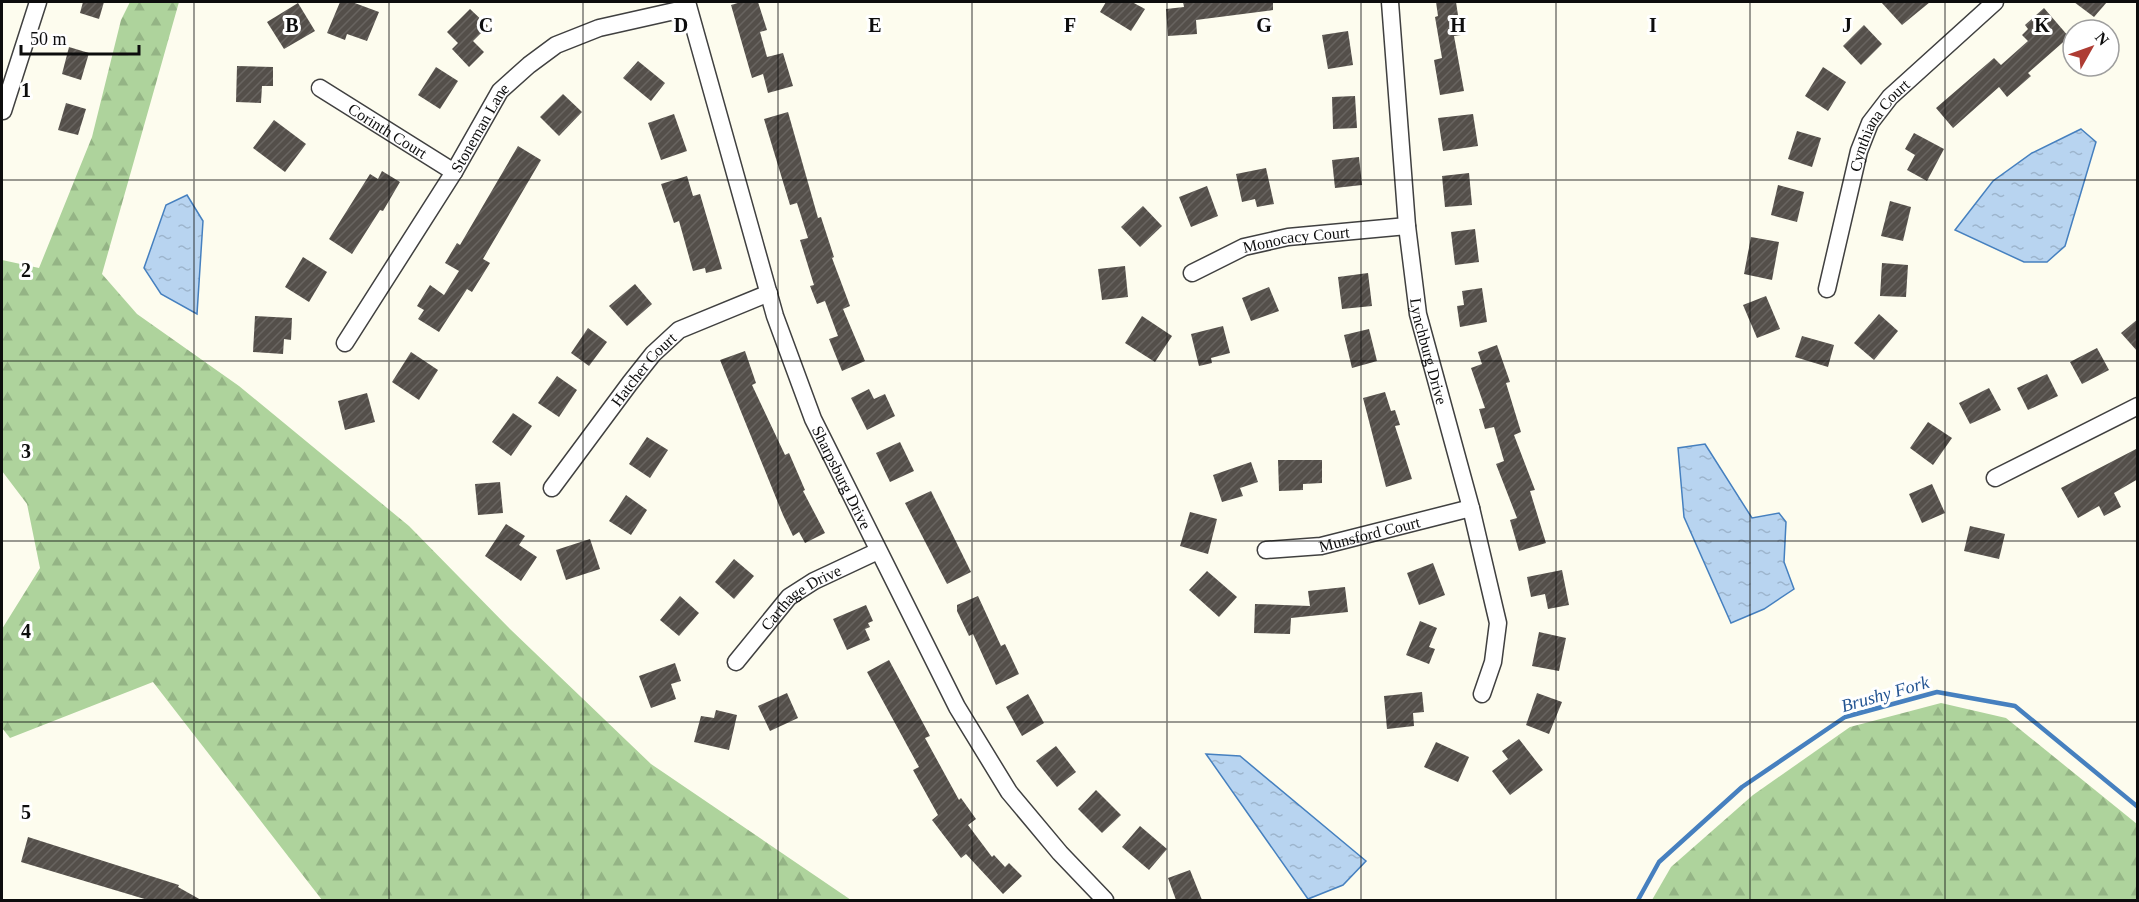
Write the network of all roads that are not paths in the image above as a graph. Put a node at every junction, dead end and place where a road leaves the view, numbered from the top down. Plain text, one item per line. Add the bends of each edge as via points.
1 (38, 2) edge
2 (1390, 2) edge
3 (1995, 2) edge
4 (688, 5) edge
5 (320, 88) dead end
6 (3, 111) dead end
7 (454, 172) junction
8 (1407, 226) junction
9 (1192, 273) dead end
10 (1827, 289) dead end
11 (769, 293) junction
12 (345, 344) dead end
13 (2138, 406) edge
14 (1995, 478) dead end
15 (552, 488) dead end
16 (1471, 508) junction
17 (878, 550) junction
18 (1266, 550) dead end
19 (736, 662) dead end
20 (1482, 694) dead end
21 (1105, 900) edge

1 - 6 street
2 - 8 street, Lynchburg Drive
3 - 10 street, Cynthiana Court via 1890,97 1870,123 1859,151
4 - 7 street, Stoneman Lane via 600,28 556,45 500,91
4 - 11 street, Sharpsburg Drive
5 - 7 street, Corinth Court
7 - 12 street, Stoneman Lane
8 - 9 street, Monocacy Court via 1288,237 1244,247
8 - 16 street, Lynchburg Drive via 1418,314
11 - 15 street, Hatcher Court via 705,317 670,338 630,382
11 - 17 street, Sharpsburg Drive via 813,419
13 - 14 street
16 - 18 street, Munsford Court via 1322,546
16 - 20 street, Lynchburg Drive via 1498,623 1493,662
17 - 19 street, Carthage Drive via 789,597
17 - 21 street, Sharpsburg Drive via 957,707 1009,792

